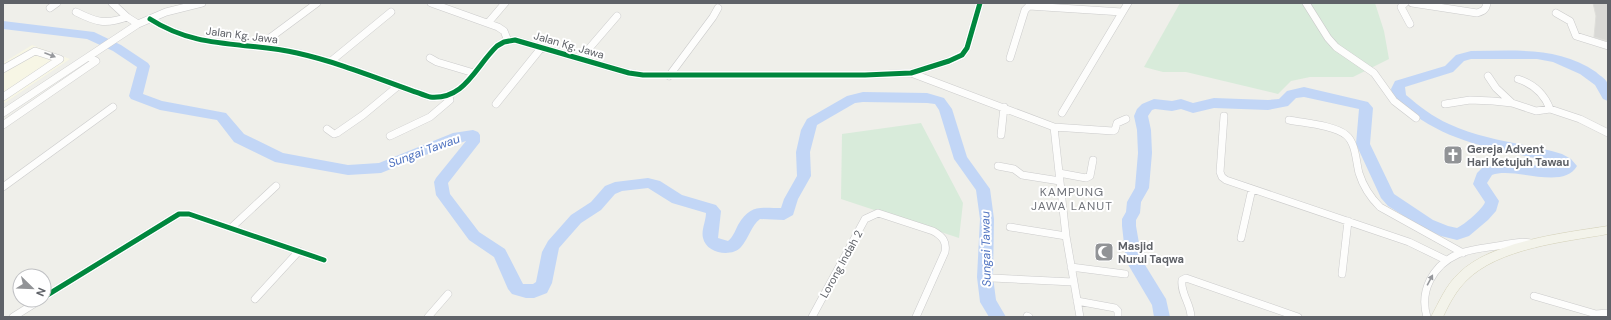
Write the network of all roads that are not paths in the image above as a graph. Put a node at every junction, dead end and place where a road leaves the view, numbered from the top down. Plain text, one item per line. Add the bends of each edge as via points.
1 (57, 3) edge
2 (112, 3) edge
3 (202, 3) edge
4 (317, 3) edge
5 (432, 3) edge
6 (504, 3) edge
7 (980, 3) edge
8 (1128, 3) edge
9 (1306, 3) edge
10 (1405, 3) edge
11 (1412, 3) edge
12 (1487, 3) edge
13 (50, 8) dead end
14 (718, 8) dead end
15 (76, 12) dead end
16 (391, 12) dead end
17 (1122, 12) junction
18 (1556, 13) dead end
19 (617, 16) dead end
20 (127, 17) junction
21 (150, 19) junction
22 (488, 23) junction
23 (138, 24) junction
24 (1410, 24) dead end
25 (508, 41) junction
26 (259, 46) junction
27 (1608, 46) edge
28 (542, 48) junction
29 (89, 57) junction
30 (430, 58) dead end
31 (1010, 58) dead end
32 (580, 59) junction
33 (330, 62) junction
34 (3, 70) edge
35 (474, 72) junction
36 (911, 73) junction
37 (669, 76) junction
38 (1488, 76) dead end
39 (1518, 78) dead end
40 (398, 86) junction
41 (3, 97) edge
42 (449, 97) junction
43 (1512, 103) junction
44 (496, 104) dead end
45 (1445, 104) dead end
46 (113, 107) dead end
47 (1004, 108) junction
48 (1550, 109) junction
49 (4, 112) edge
50 (1062, 113) dead end
51 (16, 116) junction
52 (1224, 116) dead end
53 (1416, 118) dead end
54 (1126, 119) dead end
55 (1289, 120) dead end
56 (3, 125) edge
57 (1054, 127) junction
58 (327, 130) dead end
59 (1608, 133) edge
60 (1000, 135) dead end
61 (390, 136) dead end
62 (1093, 160) dead end
63 (998, 166) dead end
64 (1060, 177) junction
65 (276, 186) dead end
66 (3, 187) edge
67 (1252, 189) junction
68 (1348, 221) junction
69 (1010, 227) dead end
70 (232, 228) junction
71 (1608, 230) edge
72 (1066, 236) junction
73 (1241, 238) dead end
74 (1535, 244) junction
75 (299, 251) junction
76 (1463, 253) junction
77 (324, 260) dead end
78 (1446, 260) junction
79 (1071, 268) junction
80 (1125, 274) dead end
81 (1342, 274) dead end
82 (992, 278) dead end
83 (1073, 282) junction
84 (52, 293) edge
85 (448, 294) dead end
86 (1534, 296) dead end
87 (255, 299) dead end
88 (1077, 301) junction
89 (27, 308) edge
90 (1608, 313) edge
91 (13, 317) edge
92 (428, 317) edge
93 (812, 317) edge
94 (916, 317) edge
95 (1080, 317) edge
96 (1118, 317) edge
97 (1191, 317) edge
98 (1298, 317) edge
99 (1427, 317) edge
100 (1437, 317) edge

1 - 13 street
2 - 20 street
3 - 21 street
4 - 26 street
5 - 22 street
6 - 22 street
7 - 36 street, Jalan Kg. Jawa via 967,48 962,55
8 - 17 street
9 - 53 street via 1336,47 1374,73 1394,101
10 - 24 street via 1401,7
11 - 12 street via 1477,13 1483,11
14 - 37 street
15 - 20 street via 105,24
16 - 33 street
17 - 31 street via 1030,6 1025,10
17 - 50 street
18 - 27 street via 1572,23 1576,36
19 - 32 street
20 - 23 street
21 - 23 street
21 - 26 street, Jalan Kg. Jawa via 160,27 181,36
22 - 25 street via 504,31
23 - 29 street
25 - 28 street, Jalan Kg. Jawa via 518,40
25 - 35 street via 498,45
26 - 33 street, Jalan Kg. Jawa
28 - 32 street, Jalan Kg. Jawa
28 - 44 street
29 - 49 street
29 - 51 street via 96,61
30 - 35 street
32 - 37 street, Jalan Kg. Jawa via 629,73
33 - 40 street, Jalan Kg. Jawa
34 -> 41 street via 35,51 60,59
35 - 42 street via 457,92
36 - 37 street, Jalan Kg. Jawa
36 - 47 street
38 - 43 street
39 - 48 street via 1539,89 1547,99
40 - 42 street, Jalan Kg. Jawa via 438,99
40 - 58 street via 337,133
42 - 61 street via 450,100 434,115
43 - 45 street via 1470,100
43 - 48 street via 1536,111
46 - 66 street
47 - 57 street
47 - 60 street
48 - 59 street via 1580,119
49 - 51 street
51 - 56 street
52 - 67 street via 1220,172 1222,177
54 - 57 street via 1117,123 1113,132
55 - 76 street via 1337,130 1346,135 1365,189 1372,201
57 - 64 street
62 - 64 street via 1090,176
63 - 64 street via 1014,169 1022,175
64 - 72 street
65 - 70 street
67 - 68 street
67 - 73 street
68 - 78 street via 1409,242
68 - 81 street
69 - 72 street
70 - 75 street
70 - 84 street via 189,214 179,214
71 - 74 main road
72 - 79 street
74 - 76 street via 1524,241
74 - 100 main road via 1490,258 1474,267 1454,286
75 - 77 street
75 - 87 street
76 - 78 street
99 -> 78 street via 1424,309 1424,292 1432,275
79 - 80 street
79 - 83 street
82 - 83 street
83 - 88 street
85 - 92 street
86 - 90 street via 1596,314
88 - 95 street
88 - 96 street via 1115,308
89 - 91 street
93 - 94 street, Lorong Indah 2 via 865,219 873,214 883,213 941,235 946,245
97 - 98 street via 1189,302 1181,287 1182,280 1186,278

